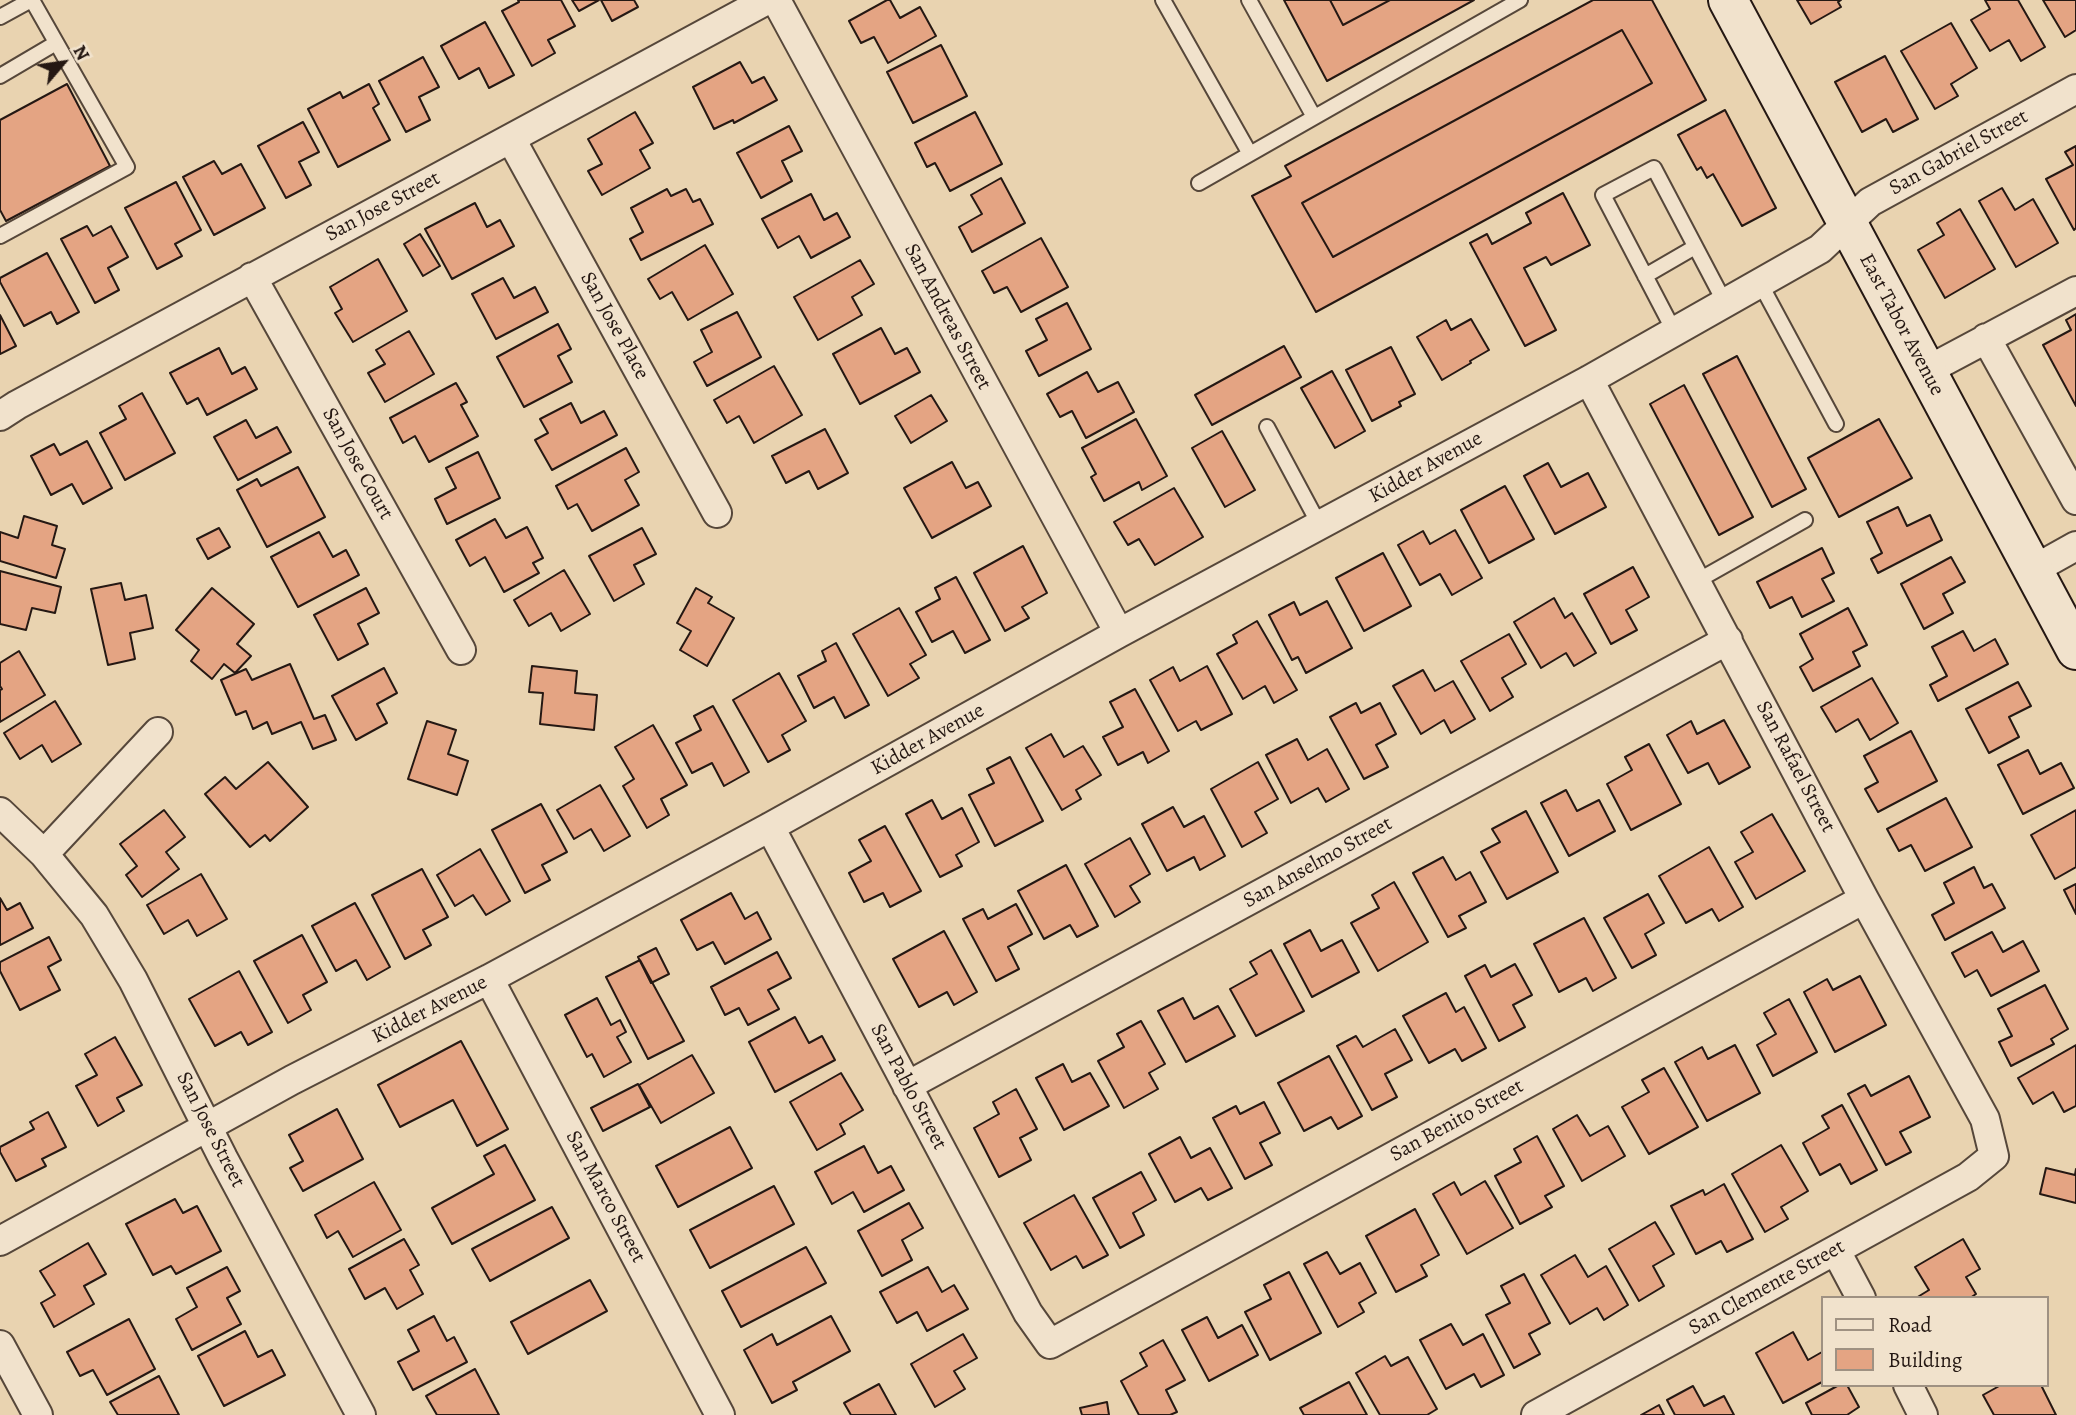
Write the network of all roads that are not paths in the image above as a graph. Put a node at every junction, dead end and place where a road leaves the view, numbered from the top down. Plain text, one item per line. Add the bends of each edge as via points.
1 (31, 0) edge
2 (767, 0) edge
3 (776, 0) edge
4 (1249, 0) edge
5 (1520, 0) edge
6 (1727, 0) edge
7 (1165, 1) edge
8 (0, 17) edge
9 (56, 43) junction
10 (0, 76) edge
11 (2076, 89) edge
12 (1314, 117) junction
13 (511, 139) junction
14 (1250, 154) junction
15 (1199, 183) dead end
16 (1847, 224) junction
17 (0, 236) edge
18 (1695, 247) junction
19 (1645, 276) junction
20 (252, 277) junction
21 (1760, 283) junction
22 (2076, 291) edge
23 (1725, 303) junction
24 (1674, 331) junction
25 (1986, 338) junction
26 (1926, 371) junction
27 (1589, 380) junction
28 (0, 416) edge
29 (1836, 424) dead end
30 (1267, 427) dead end
31 (2076, 500) edge
32 (718, 513) dead end
33 (1805, 520) dead end
34 (1320, 526) junction
35 (2076, 546) edge
36 (2033, 570) junction
37 (1697, 580) junction
38 (1119, 633) junction
39 (1728, 640) junction
40 (461, 650) dead end
41 (2076, 650) edge
42 (158, 732) dead end
43 (0, 812) edge
44 (770, 827) junction
45 (44, 853) junction
46 (1864, 898) junction
47 (489, 979) junction
48 (907, 1086) junction
49 (208, 1128) junction
50 (1994, 1156) joint
51 (0, 1241) edge
52 (1836, 1251) junction
53 (1860, 1296) edge
54 (1050, 1344) joint
55 (0, 1345) edge
56 (1909, 1387) edge
57 (38, 1415) edge
58 (361, 1415) edge
59 (720, 1415) edge
60 (1536, 1415) edge
61 (1923, 1415) edge

1 - 8 lane
1 - 9 lane
2 - 13 street, San Jose Street
3 - 38 street, San Andreas Street
4 - 12 lane
5 - 12 lane
6 - 16 main road, East Tabor Avenue
7 - 14 lane
9 - 10 lane
9 - 17 lane via 127,167
11 - 16 street, San Gabriel Street via 1870,202
12 - 14 lane
13 - 20 street, San Jose Street
13 - 32 street, San Jose Place
14 - 15 lane
16 - 21 street, Kidder Avenue via 1820,249
16 - 26 main road, East Tabor Avenue
18 - 19 lane
18 - 19 lane via 1654,168 1603,195
18 - 23 lane
19 - 24 lane
20 - 28 street, San Jose Street
20 - 40 street, San Jose Court
21 - 23 street, Kidder Avenue
21 - 29 lane
22 - 25 street
23 - 24 street, Kidder Avenue
24 - 27 street, Kidder Avenue
25 - 26 street
25 - 31 street
26 - 36 main road, East Tabor Avenue
27 - 34 street, Kidder Avenue
27 - 37 street, San Rafael Street
30 - 34 lane
33 - 37 lane
34 - 38 street, Kidder Avenue
35 - 36 street
36 - 41 main road, East Tabor Avenue
37 - 39 street, San Rafael Street
38 - 44 street, Kidder Avenue
39 - 46 street, San Rafael Street
39 - 48 street, San Anselmo Street
42 - 45 street
43 - 45 street, San Jose Street
44 - 47 street, Kidder Avenue
44 - 48 street, San Pablo Street
45 - 49 street, San Jose Street via 94,915 133,980
46 - 50 street, San Rafael Street via 1984,1119
46 - 54 street, San Benito Street
47 - 49 street, Kidder Avenue
47 - 59 street, San Marco Street
48 - 54 street, San Pablo Street via 1028,1313
49 - 51 street, Kidder Avenue
49 - 58 street, San Jose Street
50 - 52 street, San Clemente Street via 1968,1177
52 - 53 street
52 - 60 street, San Clemente Street
55 - 57 street
56 - 61 street

